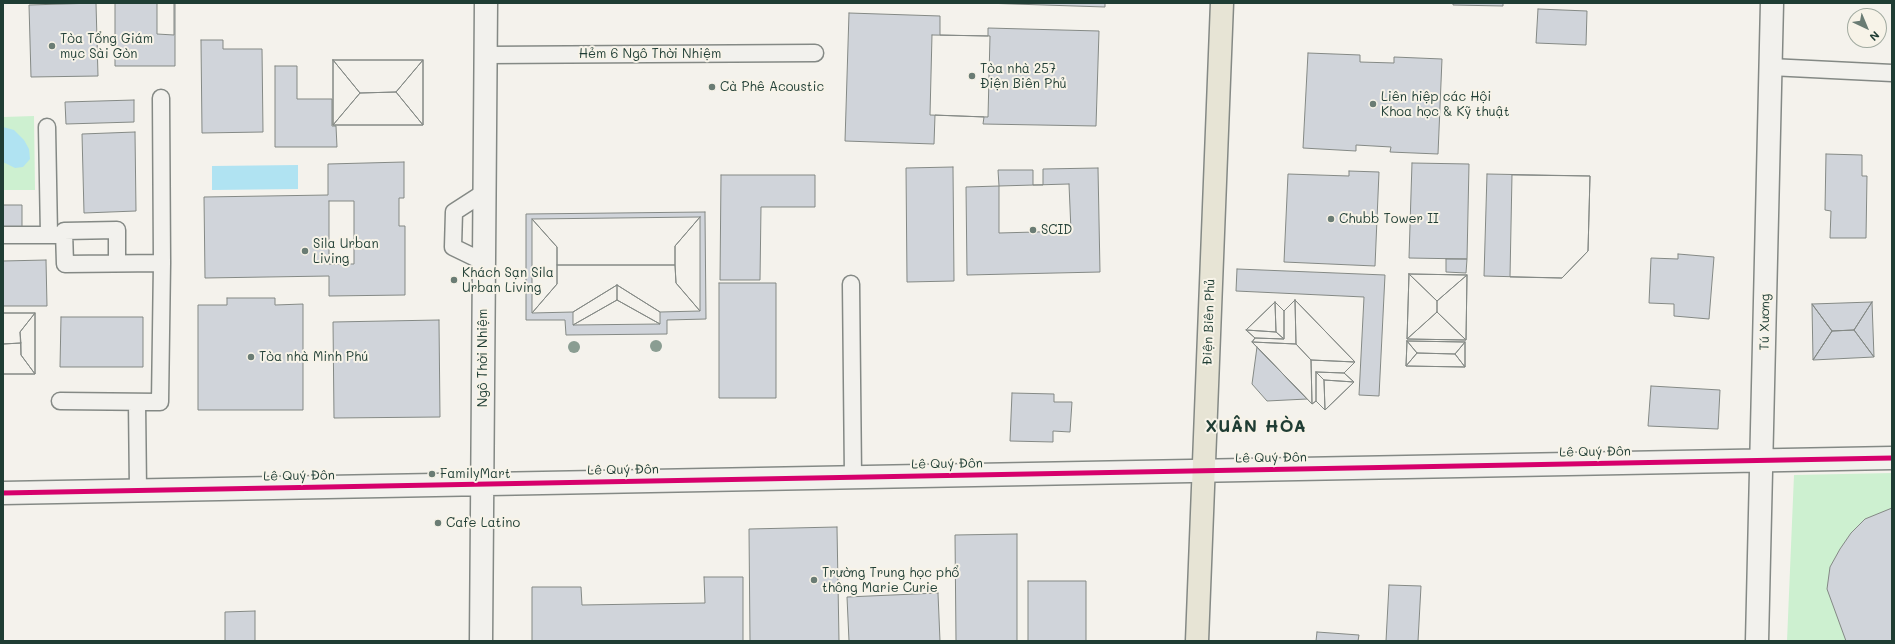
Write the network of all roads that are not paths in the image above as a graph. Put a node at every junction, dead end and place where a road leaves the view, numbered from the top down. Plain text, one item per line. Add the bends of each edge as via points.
1 (486, 3) edge
2 (1222, 3) edge
3 (1772, 3) edge
4 (815, 52) dead end
5 (486, 55) junction
6 (1770, 67) junction
7 (1892, 73) edge
8 (161, 98) dead end
9 (47, 127) dead end
10 (485, 192) junction
11 (3, 235) edge
12 (49, 235) junction
13 (65, 235) junction
14 (484, 262) junction
15 (162, 263) junction
16 (117, 264) junction
17 (851, 284) dead end
18 (60, 401) dead end
19 (137, 402) junction
20 (1892, 458) edge
21 (1761, 460) junction
22 (1204, 470) junction
23 (853, 477) junction
24 (482, 484) junction
25 (138, 490) junction
26 (3, 492) edge
27 (481, 641) edge
28 (1198, 641) edge
29 (1757, 641) edge

1 - 5 street, Ngô Thời Nhiệm
2 - 22 main road, Điện Biên Phủ
3 - 6 street, Tú Xương
4 - 5 lane, Hẻm 6 Ngô Thời Nhiệm
5 - 10 street, Ngô Thời Nhiệm
6 - 7 lane
6 - 21 street, Tú Xương
8 - 15 lane
9 - 12 lane
10 - 14 street, Ngô Thời Nhiệm
10 - 14 lane via 454,212 453,246
11 - 12 lane
12 - 13 lane
13 - 16 lane via 65,264
13 - 16 lane via 64,231 117,230
14 - 24 street, Ngô Thời Nhiệm
15 - 16 lane
15 - 19 lane via 160,402
17 - 23 lane
18 - 19 lane
19 - 25 lane
20 - 21 street, Lê Quý Đôn
21 - 22 street, Lê Quý Đôn
21 - 29 street, Tú Xương
22 - 23 street, Lê Quý Đôn
22 - 28 main road, Điện Biên Phủ
23 - 24 street, Lê Quý Đôn
24 - 25 street, Lê Quý Đôn
24 - 27 street, Ngô Thời Nhiệm
25 - 26 street, Lê Quý Đôn

